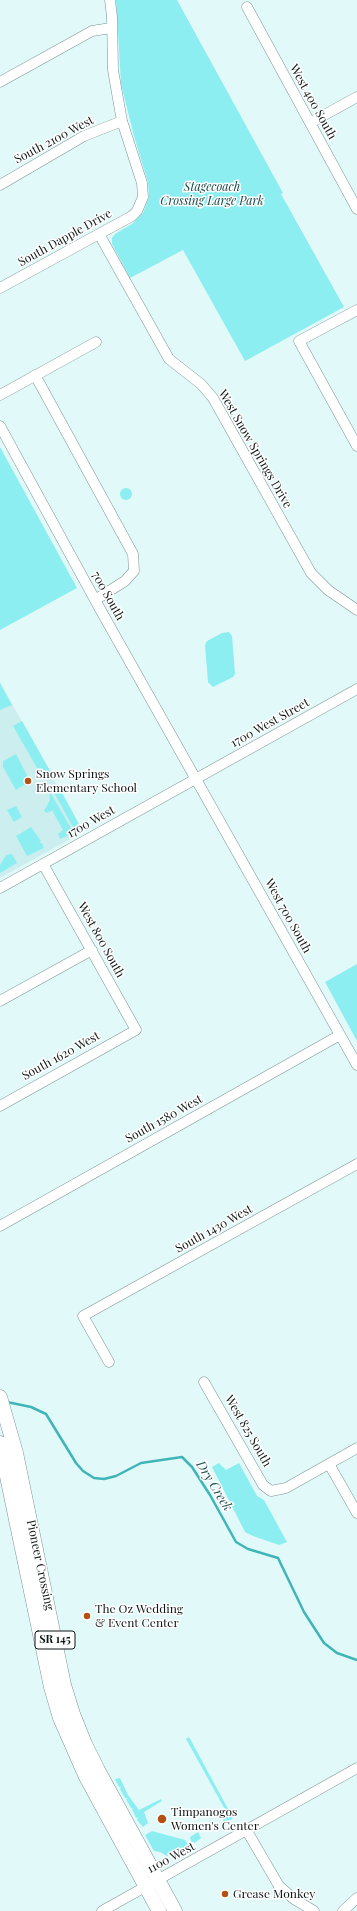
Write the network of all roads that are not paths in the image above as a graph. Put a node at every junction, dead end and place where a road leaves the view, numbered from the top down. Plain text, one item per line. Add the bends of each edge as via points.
1 (110, 0) edge
2 (247, 7) dead end
3 (111, 28) junction
4 (0, 82) edge
5 (357, 97) edge
6 (122, 121) junction
7 (310, 123) junction
8 (0, 184) edge
9 (357, 209) edge
10 (99, 234) junction
11 (0, 288) edge
12 (357, 310) edge
13 (96, 342) dead end
14 (35, 375) junction
15 (0, 395) edge
16 (0, 426) edge
17 (357, 446) edge
18 (95, 600) junction
19 (357, 610) edge
20 (357, 689) edge
21 (195, 779) junction
22 (44, 864) junction
23 (0, 888) edge
24 (92, 950) junction
25 (0, 1001) edge
26 (136, 1030) joint
27 (340, 1035) junction
28 (357, 1066) edge
29 (0, 1106) edge
30 (357, 1164) edge
31 (0, 1226) edge
32 (109, 1362) dead end
33 (204, 1382) dead end
34 (1, 1401) edge
35 (0, 1443) edge
36 (357, 1448) edge
37 (329, 1464) junction
38 (357, 1513) edge
39 (357, 1768) edge
40 (247, 1831) junction
41 (158, 1880) junction
42 (146, 1887) junction
43 (357, 1898) edge
44 (102, 1911) edge
45 (159, 1911) edge
46 (175, 1911) edge
47 (314, 1911) edge
48 (343, 1911) edge

1 - 3 street
2 - 7 street, West 400 South
3 - 4 street via 92,31
3 - 6 street via 113,70
5 - 7 street
6 - 8 street, South 2100 West via 84,136
6 - 10 street, South Dapple Drive via 142,183 143,198 132,216
7 - 9 street, West 400 South
10 - 11 street, South Dapple Drive
10 - 19 street, West Snow Springs Drive via 169,358 201,384 213,398 311,573 328,590
12 - 17 street via 299,341
13 - 14 street
14 - 15 street
14 - 18 street via 133,554 134,571 125,581
16 - 18 street, 700 South
18 - 21 street, 700 South
20 - 21 street, 1700 West Street
21 - 22 street, 1700 West
21 - 27 street, West 700 South
22 - 23 street, 1700 West
22 - 24 street, West 800 South
24 - 25 street
24 - 26 street, West 800 South
26 - 29 street, South 1620 West
27 - 28 street, West 700 South
27 - 31 street, South 1580 West
30 - 32 street, South 1430 West via 83,1316
33 - 37 street, West 825 South via 263,1485 271,1491 286,1488
34 - 41 highway, Pioneer Crossing / SR 145 via 16,1454 64,1685 73,1714 98,1770
35 - 42 highway, Pioneer Crossing / SR 145 via 51,1687 60,1718 86,1777
36 - 37 street
37 - 38 street
39 - 40 street, 1100 West
40 - 41 street, 1100 West
40 - 47 street via 279,1886
41 - 42 street, 1100 West
41 - 46 highway, SR 145
42 - 44 street, 1100 West
42 - 45 highway, SR 145
43 - 48 street

